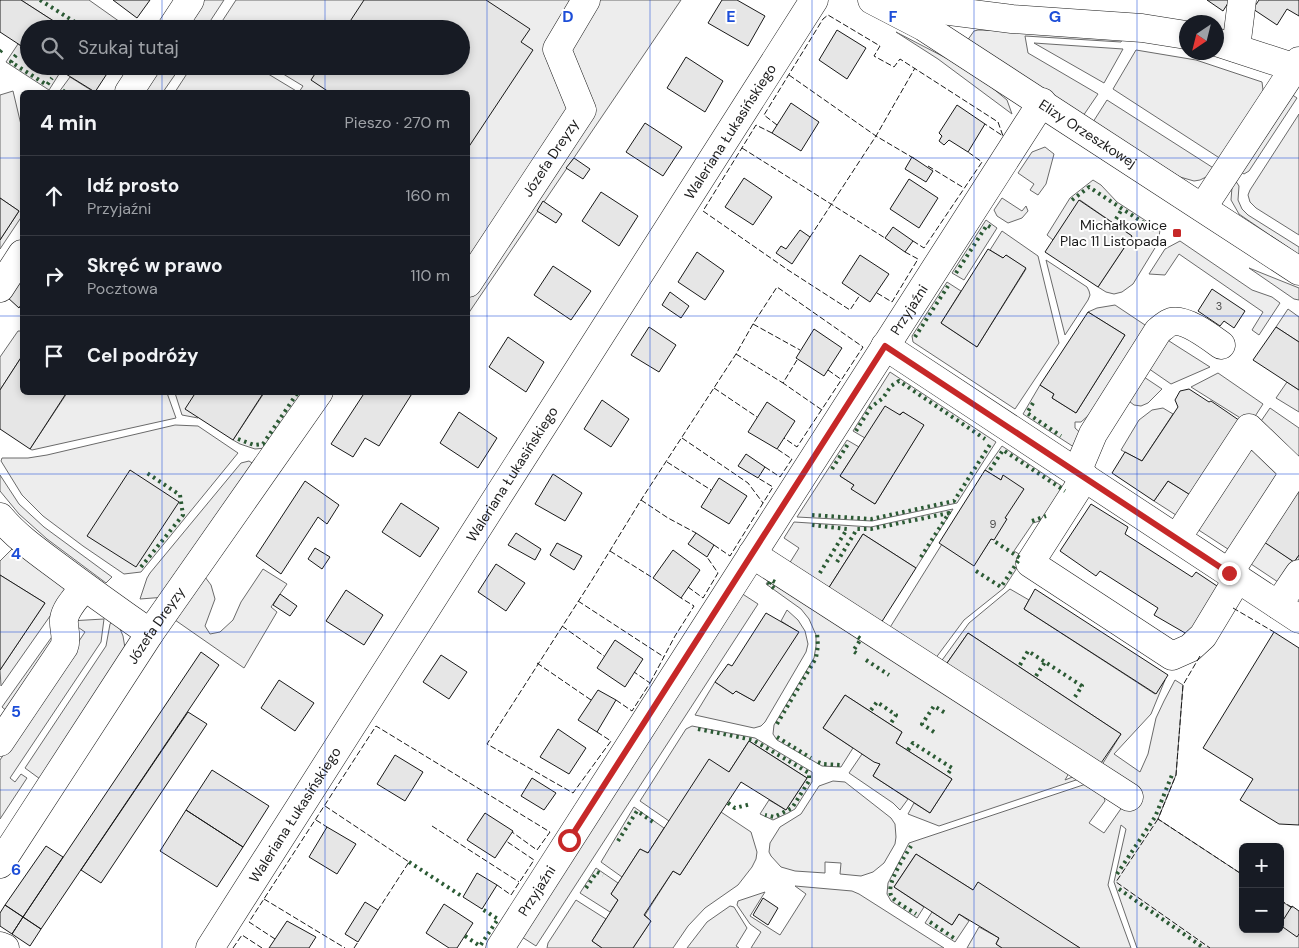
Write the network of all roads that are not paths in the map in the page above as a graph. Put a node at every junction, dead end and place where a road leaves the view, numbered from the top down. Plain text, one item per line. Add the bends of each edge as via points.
1 (190, 0) edge
2 (586, 0) edge
3 (814, 0) edge
4 (1242, 0) edge
5 (874, 1) edge
6 (177, 20) edge
7 (1179, 34) edge
8 (1226, 45) edge
9 (1298, 66) edge
10 (140, 75) edge
11 (130, 90) edge
12 (1042, 102) junction
13 (1203, 207) junction
14 (20, 257) edge
15 (1299, 271) edge
16 (470, 280) edge
17 (0, 288) edge
18 (1221, 345) dead end
19 (885, 346) junction
20 (317, 395) edge
21 (1296, 474) edge
22 (1081, 475) junction
23 (0, 517) edge
24 (1177, 538) junction
25 (752, 554) junction
26 (1299, 574) edge
27 (1233, 575) junction
28 (84, 587) junction
29 (1289, 612) edge
30 (150, 633) junction
31 (0, 742) edge
32 (1129, 797) dead end
33 (0, 864) edge
34 (0, 946) edge
35 (5, 948) edge
36 (210, 948) edge
37 (500, 948) edge

1 - 6 street
2 - 16 street, Józefa Dreyzy via 557,49 582,110
3 - 36 street, Waleriana Łukasińskiego
4 - 8 street
5 - 7 street
5 - 12 street, Elizy Orzeszkowej via 924,27
8 - 9 street
9 - 13 street
10 - 11 street
12 - 13 street, Elizy Orzeszkowej
12 - 19 street, Przyjaźni
13 - 15 street, Elizy Orzeszkowej
14 - 17 street
18 - 22 street via 1197,329 1179,322 1171,322 1158,331 1093,434
19 - 22 street
19 - 25 street, Przyjaźni
20 - 30 street, Józefa Dreyzy
21 - 24 street via 1249,428
21 - 27 street
22 - 24 street
22 - 27 street via 1030,563 1039,569 1172,656 1190,648 1203,636
23 - 28 street via 23,541
24 - 27 street
25 - 32 street
25 - 37 street, Przyjaźni
26 - 29 street
27 - 29 street
28 - 30 street
28 - 31 street via 64,618 64,647
30 - 33 street, Józefa Dreyzy
34 - 35 street

